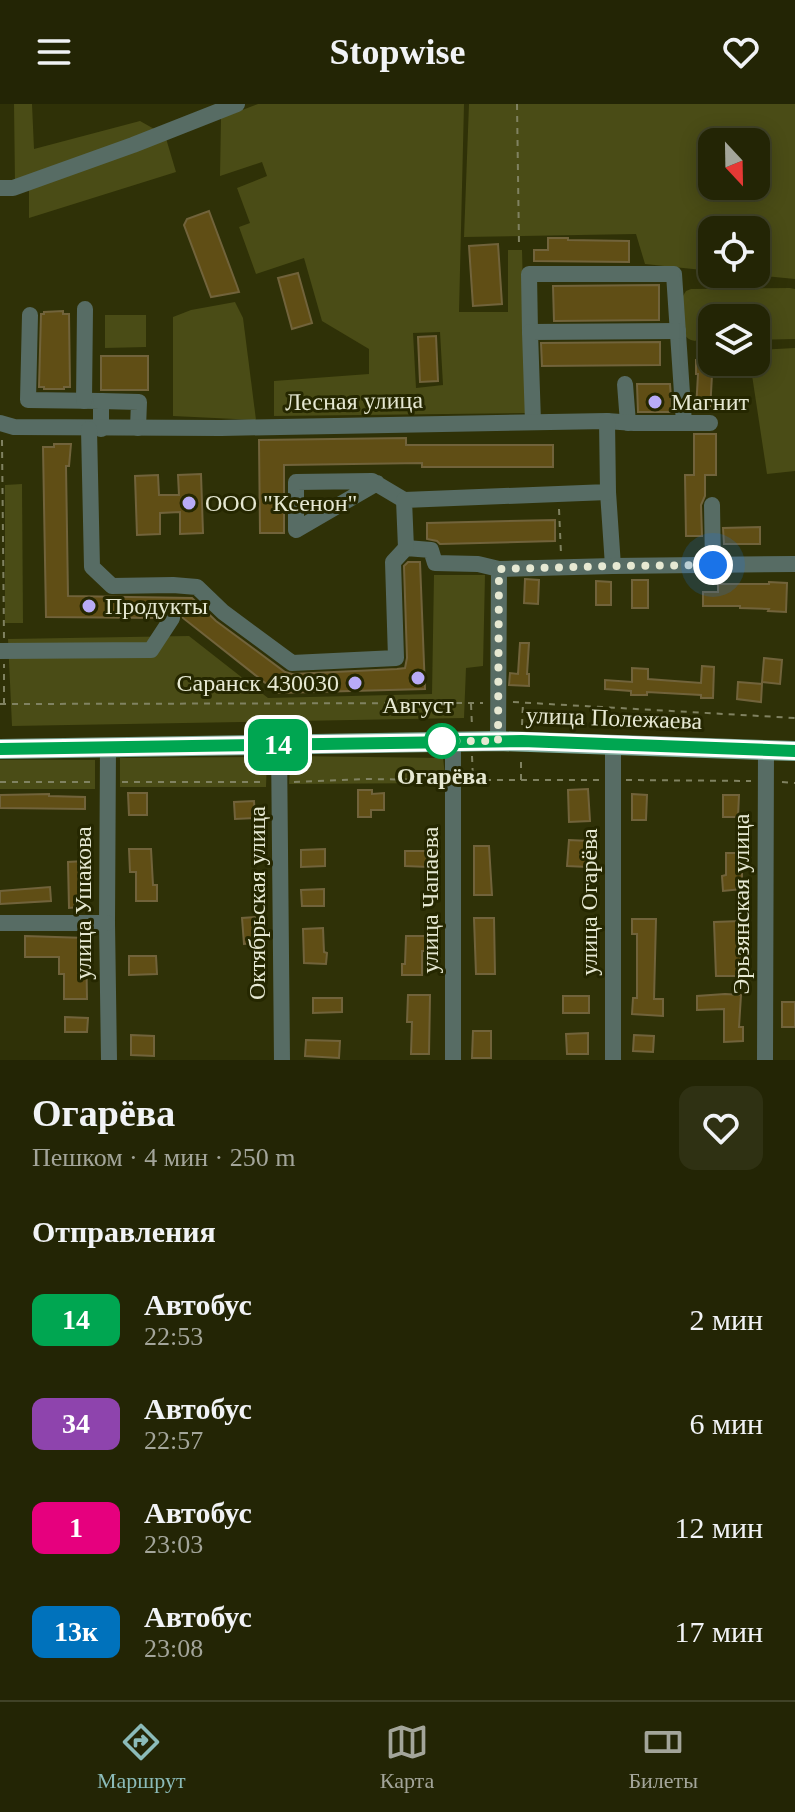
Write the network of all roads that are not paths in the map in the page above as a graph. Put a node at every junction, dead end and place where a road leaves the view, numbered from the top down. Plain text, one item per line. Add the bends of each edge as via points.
1 (237, 104) edge
2 (0, 188) edge
3 (85, 309) dead end
4 (30, 315) dead end
5 (678, 331) junction
6 (530, 332) junction
7 (625, 384) dead end
8 (93, 401) junction
9 (607, 421) junction
10 (533, 422) junction
11 (628, 423) junction
12 (684, 423) junction
13 (710, 423) dead end
14 (138, 428) junction
15 (95, 429) junction
16 (1, 431) edge
17 (377, 483) junction
18 (608, 492) junction
19 (404, 500) junction
20 (712, 505) dead end
21 (406, 548) junction
22 (795, 564) edge
23 (713, 565) junction
24 (613, 566) junction
25 (499, 569) junction
26 (172, 618) tunnel mouth
27 (2, 651) edge
28 (453, 741) junction
29 (498, 741) junction
30 (613, 743) junction
31 (279, 745) junction
32 (108, 747) junction
33 (0, 749) edge
34 (766, 749) junction
35 (795, 751) edge
36 (0, 923) edge
37 (107, 923) junction
38 (109, 1060) edge
39 (282, 1060) edge
40 (453, 1060) edge
41 (613, 1060) edge
42 (765, 1060) edge

1 - 2 street via 13,188
3 - 8 street
4 - 8 street via 28,400
5 - 6 street
5 - 6 street via 674,274 529,274
5 - 12 street
6 - 10 street
7 - 11 street
8 - 14 street via 139,402
8 - 15 street
9 - 10 street, Лесная улица
9 - 11 street, Лесная улица
9 - 18 street
10 - 14 street, Лесная улица
11 - 12 street, Лесная улица
12 - 13 street, Лесная улица
14 - 15 street, Лесная улица
15 - 16 street, Лесная улица
15 - 21 street via 92,567 112,586 173,591 197,587 292,663 396,658 393,562
17 - 17 street via 296,482 296,530
17 - 19 street
18 - 19 street
18 - 24 street
19 - 21 street
20 - 23 street
21 - 25 street via 431,550 435,563
22 - 23 street
23 - 24 street
24 - 25 street
25 - 29 street
26 - 27 street via 151,650
28 - 29 main road, улица Полежаева
28 - 31 main road, улица Полежаева
28 - 40 street, улица Чапаева
29 - 30 main road, улица Полежаева
30 - 34 main road, улица Полежаева
30 - 41 street, улица Огарёва
31 - 32 main road, улица Полежаева
31 - 39 street, Октябрьская улица
32 - 33 main road, улица Полежаева
32 - 37 street, улица Ушакова
34 - 35 main road, улица Полежаева
34 - 42 street, Эрьзянская улица
36 - 37 street
37 - 38 street, улица Ушакова

